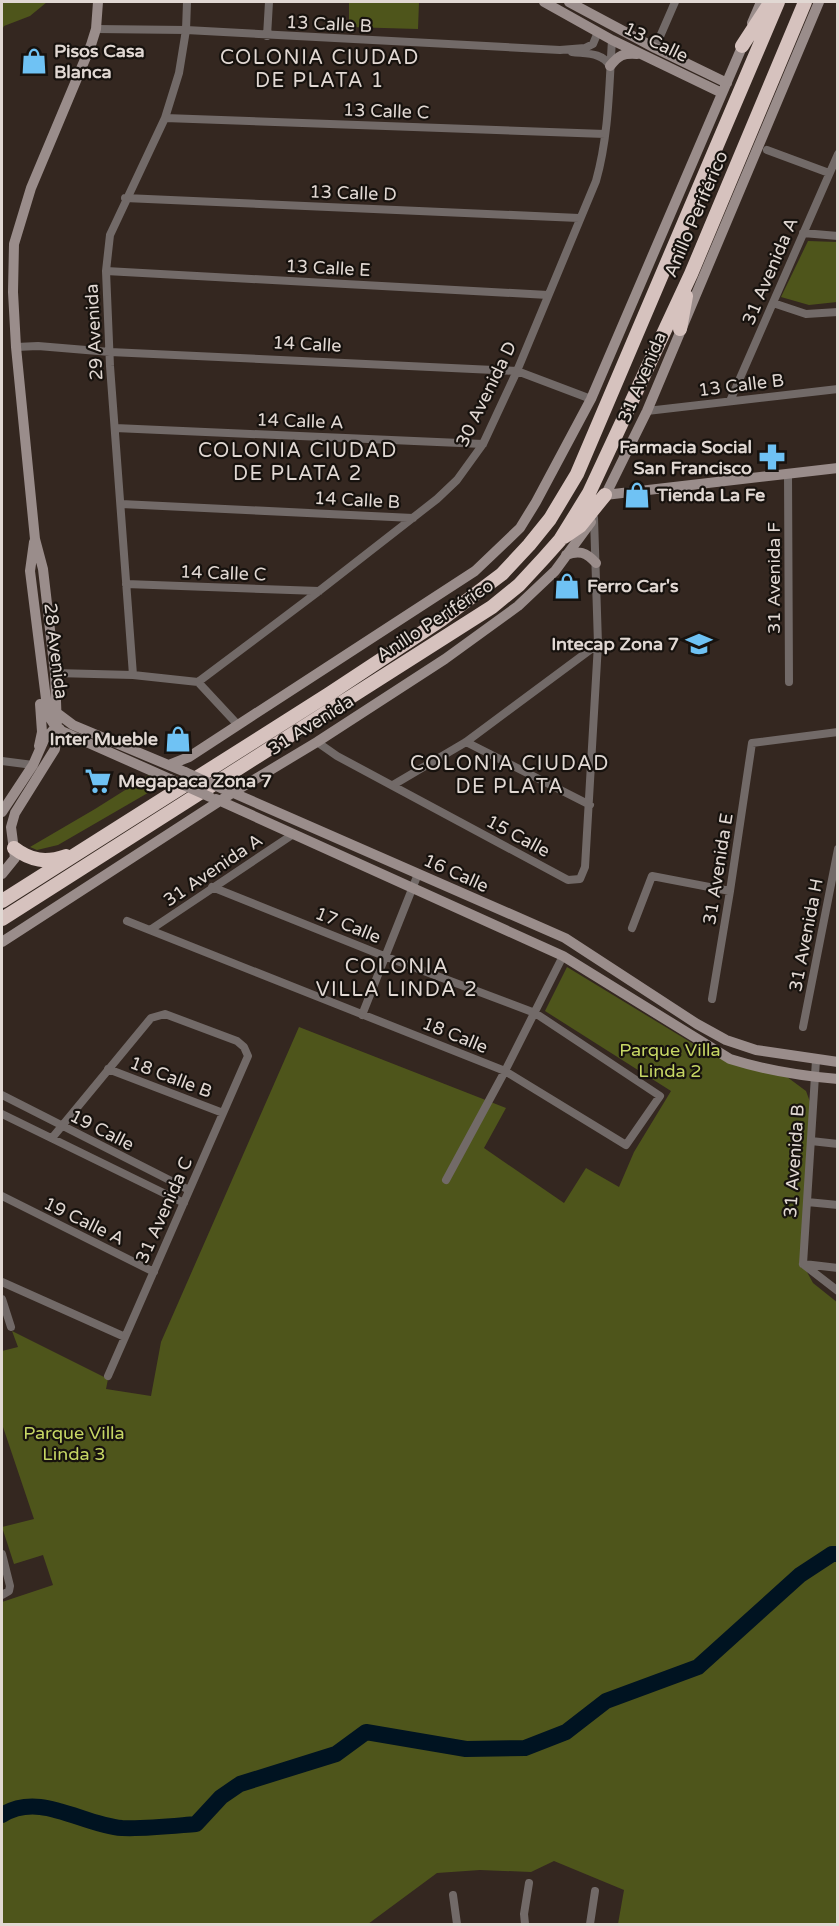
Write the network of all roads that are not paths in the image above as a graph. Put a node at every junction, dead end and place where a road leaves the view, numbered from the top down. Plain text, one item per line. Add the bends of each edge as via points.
1 (98, 2) edge
2 (187, 2) edge
3 (269, 2) edge
4 (544, 2) edge
5 (569, 2) edge
6 (675, 2) edge
7 (761, 2) edge
8 (772, 2) edge
9 (778, 2) edge
10 (805, 2) edge
11 (819, 2) edge
12 (96, 29) junction
13 (186, 30) junction
14 (598, 32) junction
15 (267, 36) junction
16 (612, 40) junction
17 (742, 46) junction
18 (655, 48) junction
19 (560, 50) junction
20 (642, 55) junction
21 (610, 66) junction
22 (724, 88) junction
23 (165, 117) junction
24 (605, 134) junction
25 (767, 150) dead end
26 (837, 154) edge
27 (829, 173) junction
28 (126, 198) junction
29 (579, 218) junction
30 (803, 233) junction
31 (837, 236) edge
32 (106, 271) junction
33 (691, 274) junction
34 (548, 295) junction
35 (773, 303) junction
36 (837, 312) edge
37 (680, 329) junction
38 (16, 347) junction
39 (110, 352) junction
40 (517, 371) junction
41 (837, 389) edge
42 (591, 399) junction
43 (730, 401) junction
44 (647, 411) junction
45 (115, 428) junction
46 (483, 444) junction
47 (837, 468) edge
48 (788, 474) junction
49 (605, 495) junction
50 (121, 504) junction
51 (413, 518) junction
52 (594, 518) junction
53 (34, 539) junction
54 (560, 540) junction
55 (566, 555) junction
56 (596, 563) junction
57 (126, 584) junction
58 (320, 591) junction
59 (598, 644) junction
60 (55, 673) junction
61 (133, 675) junction
62 (42, 677) junction
63 (198, 682) junction
64 (789, 682) dead end
65 (57, 713) junction
66 (238, 726) junction
67 (57, 729) junction
68 (85, 729) junction
69 (837, 732) edge
70 (317, 742) junction
71 (466, 742) junction
72 (91, 745) junction
73 (55, 749) junction
74 (38, 753) junction
75 (2, 761) edge
76 (33, 765) junction
77 (169, 765) junction
78 (393, 785) junction
79 (228, 791) junction
80 (216, 799) junction
81 (590, 805) junction
82 (2, 812) edge
83 (292, 834) junction
84 (14, 848) junction
85 (837, 849) edge
86 (79, 852) junction
87 (3, 872) edge
88 (418, 874) junction
89 (212, 887) junction
90 (411, 888) junction
91 (730, 891) junction
92 (2, 901) edge
93 (2, 919) edge
94 (128, 921) dead end
95 (632, 928) dead end
96 (150, 930) junction
97 (2, 942) edge
98 (384, 956) junction
99 (563, 956) junction
100 (712, 999) dead end
101 (535, 1013) junction
102 (362, 1014) junction
103 (803, 1026) dead end
104 (816, 1060) junction
105 (837, 1062) edge
106 (108, 1069) junction
107 (505, 1071) junction
108 (815, 1077) junction
109 (837, 1079) edge
110 (2, 1095) edge
111 (2, 1113) edge
112 (223, 1113) junction
113 (62, 1126) junction
114 (52, 1138) junction
115 (811, 1141) junction
116 (837, 1144) edge
117 (626, 1145) joint
118 (446, 1180) dead end
119 (189, 1190) junction
120 (2, 1196) edge
121 (807, 1202) junction
122 (184, 1203) junction
123 (837, 1205) edge
124 (803, 1264) junction
125 (837, 1268) edge
126 (154, 1272) junction
127 (2, 1282) edge
128 (837, 1291) edge
129 (2, 1299) edge
130 (11, 1327) dead end
131 (125, 1337) junction
132 (108, 1376) dead end
133 (2, 1554) edge
134 (5, 1593) edge
135 (529, 1883) dead end
136 (596, 1891) dead end
137 (453, 1895) dead end
138 (457, 1924) edge
139 (525, 1924) edge
140 (590, 1924) edge

1 - 12 street, 28 Avenida
2 - 13 street, 29 Avenida
3 - 15 street
4 - 14 street, 13 Calle
5 - 18 street, 13 Calle
6 - 18 street
7 - 17 street
8 - 17 highway
9 - 86 highway, Anillo Periférico via 578,474 530,545 502,574 441,620
10 - 33 highway, Anillo Periférico
11 - 37 street, 31 Avenida
12 - 13 street, 13 Calle B
12 - 38 street, 28 Avenida via 31,188 14,244
13 - 15 street, 13 Calle B
13 - 23 street, 29 Avenida via 179,73
14 - 16 street, 13 Calle
14 - 19 street, 13 Calle B via 593,44 585,48
15 - 19 street, 13 Calle B
16 - 20 street, 13 Calle
16 - 21 street, 30 Avenida D
17 - 22 street
18 - 22 street, 13 Calle
19 - 21 street, 13 Calle B via 600,56
20 - 21 street via 624,53
20 - 22 street, 13 Calle
21 - 24 street, 30 Avenida D
22 - 42 street
23 - 24 street, 13 Calle C
23 - 28 street, 29 Avenida
24 - 29 street, 30 Avenida D via 596,181
25 - 27 street
26 - 27 street, 31 Avenida A
27 - 30 street, 31 Avenida A
28 - 29 street, 13 Calle D
28 - 32 street, 29 Avenida via 110,235
29 - 34 street, 30 Avenida D
30 - 31 street
30 - 35 street, 31 Avenida A
32 - 34 street, 13 Calle E
32 - 39 street, 29 Avenida
33 - 37 highway
33 - 54 highway, Anillo Periférico via 594,483
34 - 40 street, 30 Avenida D
35 - 36 street via 806,314
35 - 43 street, 31 Avenida A
37 - 44 street, 31 Avenida
38 - 39 street, 14 Calle
38 - 53 street, 28 Avenida
39 - 40 street, 14 Calle
39 - 45 street, 29 Avenida
40 - 42 street, 14 Calle
40 - 46 street, 30 Avenida D
41 - 43 street, 13 Calle B
42 - 66 street via 520,528 475,571
43 - 44 street, 13 Calle B
44 - 49 street, 31 Avenida
45 - 46 street, 14 Calle A
45 - 50 street, 29 Avenida
46 - 51 street, 30 Avenida D via 457,480
47 - 48 street
48 - 49 street
48 - 64 street, 31 Avenida F
49 - 52 street, 31 Avenida
49 - 54 highway via 580,526
50 - 51 street, 14 Calle B
50 - 57 street, 29 Avenida
51 - 58 street, 30 Avenida D
52 - 55 street, 31 Avenida
52 - 56 street
53 - 60 street, 28 Avenida via 43,570
53 - 62 street, 28 Avenida via 30,571
54 - 93 highway, Anillo Periférico via 519,585 492,607
55 - 56 street via 581,551
55 - 70 street, 31 Avenida via 518,606
56 - 59 street
57 - 58 street, 14 Calle C
57 - 61 street, 29 Avenida
58 - 63 street, 30 Avenida D
59 - 71 street
59 - 81 street
60 - 61 street
60 - 65 street, 28 Avenida
61 - 63 street
62 - 67 street, 28 Avenida via 48,715
62 - 74 street
63 - 66 street
65 - 67 street, 28 Avenida
65 - 68 street, 16 Calle
66 - 77 street
67 - 68 street
67 - 72 street, 16 Calle
67 - 73 street, 28 Avenida
67 - 74 street via 44,740
68 - 77 street, 16 Calle
69 - 91 street, 31 Avenida E via 752,743
70 - 78 street, 15 Calle
70 - 79 street, 31 Avenida
71 - 78 street
71 - 81 street
72 - 73 street via 66,741
72 - 80 street, 16 Calle, bridge
73 - 84 street via 15,813 10,827
74 - 76 street
75 - 76 street
76 - 82 street
77 - 79 street, 16 Calle, bridge
78 - 81 street, 15 Calle via 568,880 580,879 585,867
79 - 80 street, 31 Avenida
79 - 88 street, 16 Calle
80 - 83 street, 16 Calle
80 - 97 street, 31 Avenida
83 - 89 street, 31 Avenida A
83 - 90 street, 16 Calle
84 - 86 highway via 31,859 42,860
84 - 87 street via 15,858
85 - 103 street, 31 Avenida H
86 - 92 highway, Anillo Periférico
88 - 90 street
88 - 104 street, 16 Calle via 565,938 726,1040 756,1050
89 - 96 street, 31 Avenida A
89 - 98 street, 17 Calle
90 - 98 street
90 - 99 street, 16 Calle
91 - 95 street via 652,876
91 - 100 street, 31 Avenida E
94 - 96 street, 18 Calle
96 - 102 street, 18 Calle
98 - 101 street, 17 Calle
98 - 102 street
99 - 101 street
99 - 108 street, 16 Calle via 730,1059
101 - 107 street
101 - 117 street, 17 Calle via 660,1096
102 - 107 street, 18 Calle
104 - 105 street, 16 Calle
104 - 108 street, 31 Avenida B
106 - 112 street, 18 Calle B
106 - 112 street, 31 Avenida C via 151,1018 165,1014 237,1041 248,1056
106 - 113 street
107 - 117 street, 18 Calle
107 - 118 street
108 - 109 street, 16 Calle
108 - 115 street, 31 Avenida B
110 - 113 street, 19 Calle
111 - 114 street, 19 Calle
112 - 119 street, 31 Avenida C
113 - 114 street
113 - 119 street, 19 Calle
114 - 122 street, 19 Calle
115 - 116 street
115 - 121 street, 31 Avenida B
119 - 122 street, 31 Avenida C
120 - 126 street, 19 Calle A
121 - 123 street
121 - 124 street, 31 Avenida B
122 - 126 street, 31 Avenida C
124 - 125 street
124 - 128 street
126 - 131 street, 31 Avenida C
127 - 131 street
129 - 130 street
131 - 132 street, 31 Avenida C
133 - 134 street via 10,1582
135 - 139 street
136 - 140 street
137 - 138 street

